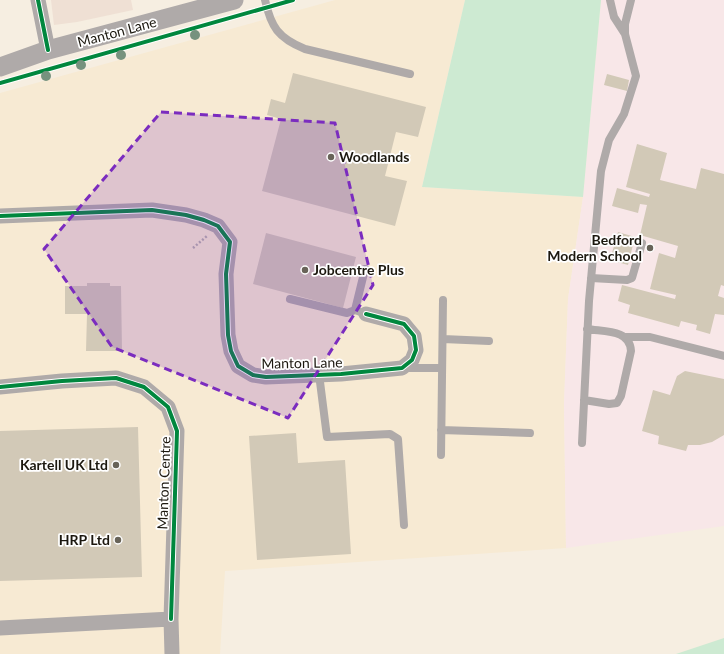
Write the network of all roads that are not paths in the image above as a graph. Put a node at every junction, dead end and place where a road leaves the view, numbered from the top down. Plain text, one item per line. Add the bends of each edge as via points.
1 (38, 0) edge
2 (234, 0) edge
3 (265, 0) edge
4 (610, 0) edge
5 (631, 0) edge
6 (625, 34) junction
7 (48, 50) junction
8 (0, 67) edge
9 (410, 74) dead end
10 (0, 216) edge
11 (642, 243) dead end
12 (365, 269) dead end
13 (591, 278) junction
14 (290, 299) dead end
15 (444, 300) dead end
16 (361, 312) junction
17 (587, 329) junction
18 (626, 337) junction
19 (443, 339) junction
20 (489, 341) dead end
21 (724, 356) edge
22 (402, 368) junction
23 (442, 368) junction
24 (319, 374) junction
25 (0, 387) edge
26 (584, 400) junction
27 (441, 430) junction
28 (530, 433) dead end
29 (582, 442) dead end
30 (441, 456) dead end
31 (404, 525) dead end
32 (171, 619) junction
33 (0, 628) edge
34 (172, 654) edge

1 - 7 street
2 - 7 street, Manton Lane
3 - 9 lane via 270,21 290,43 305,49
4 - 6 lane via 614,17
5 - 6 lane
6 - 13 lane via 636,76 624,114 604,152
7 - 8 street, Manton Lane
10 - 24 street, Manton Lane via 152,210 186,215 218,226 230,242 226,274 228,335 231,351 238,366 253,375 266,377
11 - 13 lane via 632,278
12 - 16 lane
13 - 17 lane
14 - 16 lane via 347,313
15 - 19 lane
16 - 22 street via 404,324 414,336 416,350 412,360
17 - 18 lane
17 - 26 lane
18 - 21 lane via 650,337
18 - 26 lane via 631,352 621,396 616,403 609,404
19 - 20 lane
19 - 23 lane
22 - 23 lane
22 - 24 street, Manton Lane
23 - 27 lane
24 - 31 lane via 327,437 390,434 398,439
25 - 32 street, Manton Centre via 116,378 144,387 168,407 177,431
26 - 29 lane
27 - 28 lane
27 - 30 lane
32 - 33 street
32 - 34 street, Manton Centre

